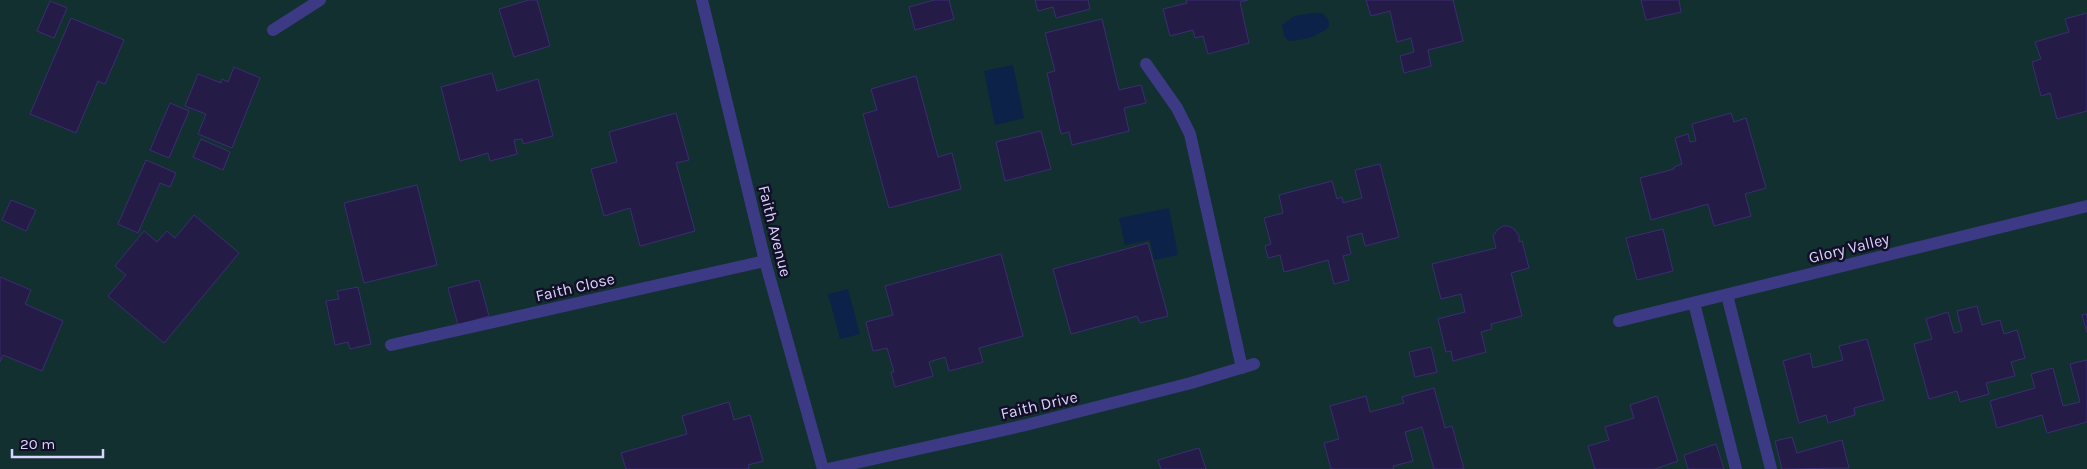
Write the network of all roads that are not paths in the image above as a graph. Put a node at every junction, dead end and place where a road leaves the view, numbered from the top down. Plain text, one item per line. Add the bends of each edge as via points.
1 (320, 0) edge
2 (702, 0) edge
3 (273, 30) dead end
4 (1146, 64) dead end
5 (2087, 206) edge
6 (765, 261) junction
7 (1727, 295) junction
8 (1694, 302) junction
9 (1620, 321) dead end
10 (391, 345) dead end
11 (1254, 364) dead end
12 (1242, 368) junction
13 (823, 469) edge
14 (828, 469) edge
15 (1736, 469) edge
16 (1771, 469) edge

1 - 3 street
2 - 6 street, Faith Avenue
4 - 12 street via 1190,134
5 - 7 street, Glory Valley
6 - 10 street, Faith Close
6 - 13 street, Faith Avenue
7 - 8 street, Glory Valley
7 - 16 street
8 - 9 street, Glory Valley
8 - 15 street
11 - 12 street, Faith Drive
12 - 14 street, Faith Drive via 1026,425

